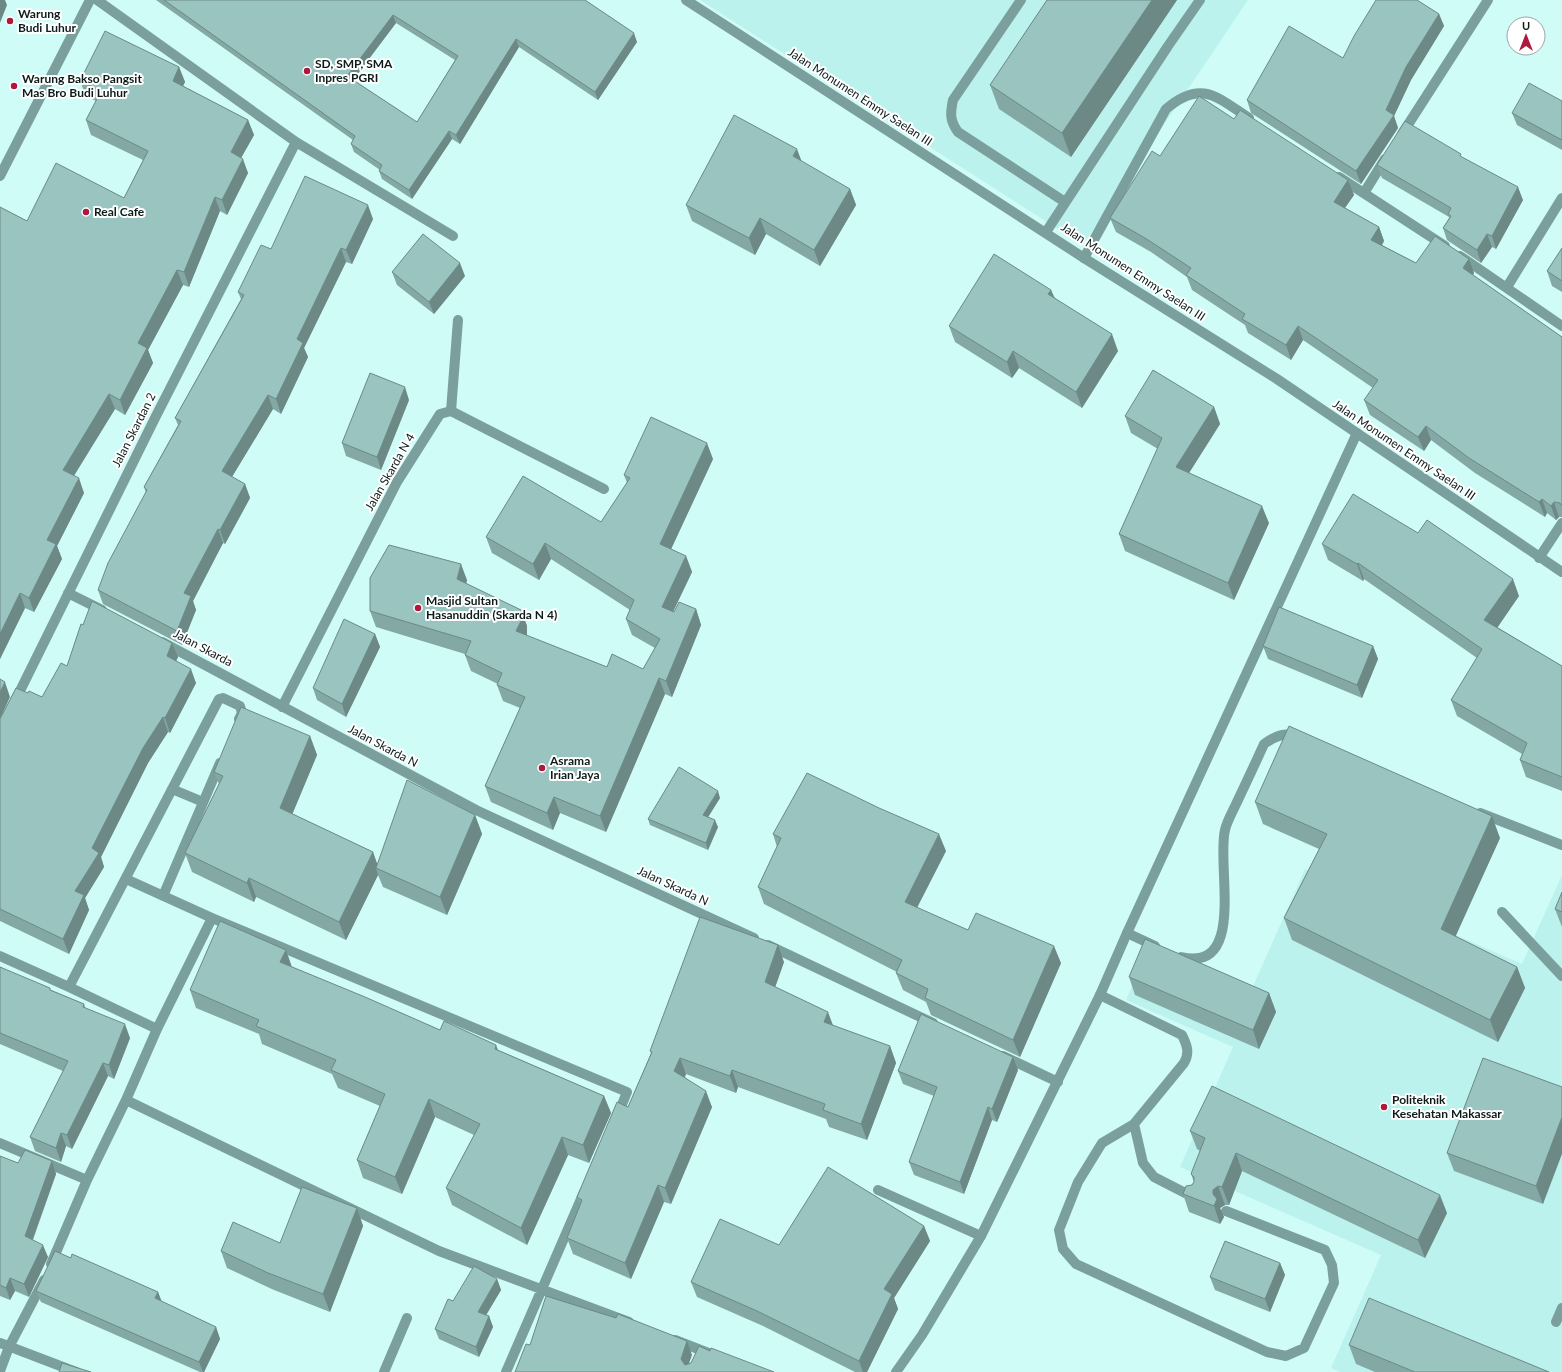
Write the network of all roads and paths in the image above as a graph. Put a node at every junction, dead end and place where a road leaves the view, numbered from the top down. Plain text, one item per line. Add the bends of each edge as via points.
1 (90, 0) edge
2 (97, 0) edge
3 (686, 0) edge
4 (1022, 0) edge
5 (1200, 0) edge
6 (1488, 0) edge
7 (1258, 124) edge
8 (1398, 140) edge
9 (296, 142) junction
10 (1389, 153) edge
11 (1331, 171) edge
12 (0, 176) edge
13 (1364, 193) junction
14 (1562, 198) edge
15 (1065, 202) junction
16 (1046, 232) junction
17 (453, 236) dead end
18 (1084, 258) junction
19 (1506, 287) junction
20 (458, 320) dead end
21 (1562, 326) edge
22 (451, 411) junction
23 (1357, 433) junction
24 (604, 489) dead end
25 (1562, 524) edge
26 (1539, 558) junction
27 (1562, 572) edge
28 (68, 593) junction
29 (110, 614) edge
30 (151, 636) edge
31 (282, 707) junction
32 (10, 712) edge
33 (236, 726) edge
34 (1307, 741) edge
35 (224, 754) edge
36 (172, 789) junction
37 (203, 802) junction
38 (1469, 808) edge
39 (1562, 845) edge
40 (126, 879) junction
41 (163, 896) junction
42 (1502, 912) dead end
43 (212, 918) junction
44 (1127, 933) junction
45 (0, 956) edge
46 (1562, 976) edge
47 (69, 987) junction
48 (1100, 995) junction
49 (944, 1028) edge
50 (157, 1029) junction
51 (994, 1052) edge
52 (1058, 1082) junction
53 (126, 1100) junction
54 (1134, 1124) junction
55 (613, 1126) edge
56 (0, 1143) edge
57 (87, 1180) junction
58 (588, 1184) edge
59 (878, 1190) dead end
60 (1195, 1198) edge
61 (1226, 1211) dead end
62 (981, 1236) junction
63 (541, 1288) junction
64 (1562, 1308) edge
65 (407, 1318) dead end
66 (1556, 1322) dead end
67 (636, 1325) edge
68 (664, 1336) edge
69 (4, 1345) edge
70 (701, 1350) junction
71 (722, 1357) edge
72 (696, 1362) edge
73 (0, 1371) edge
74 (76, 1372) edge
75 (384, 1372) edge
76 (506, 1372) edge
77 (896, 1372) edge

1 - 12 street
2 - 9 street
3 - 16 street, Jalan Monumen Emmy Saelan III
4 - 15 street via 952,100 951,122 958,132
5 - 15 street
6 - 8 street
7 - 18 street via 1212,94 1198,92 1174,102 1166,109
9 - 17 street
9 - 28 street, Jalan Skardan 2
10 - 13 street
11 - 13 street
13 - 19 street
14 - 19 street
15 - 16 street
16 - 18 street, Jalan Monumen Emmy Saelan III
18 - 23 street, Jalan Monumen Emmy Saelan III via 1277,379
19 - 21 street
20 - 22 street
22 - 24 street
22 - 31 street, Jalan Skarda N 4 via 440,414 397,482
23 - 26 street, Jalan Monumen Emmy Saelan III
23 - 44 street
25 - 26 street
26 - 27 street, Jalan Monumen Emmy Saelan III
28 - 29 street
28 - 32 street, Jalan Skardan 2
30 - 31 street, Jalan Skarda
31 - 49 street, Jalan Skarda N via 476,810
33 - 36 street via 242,710 223,698 219,699
34 - 44 street via 1293,735 1274,736 1264,744 1225,829 1222,848 1225,921 1218,944 1210,955 1194,960 1166,951
35 - 37 street
36 - 37 street
36 - 40 street
37 - 41 street
38 - 39 street
40 - 41 street
40 - 47 street
41 - 43 street
42 - 46 street
43 - 50 street
43 - 55 street via 627,1092
44 - 48 street
45 - 47 street
47 - 50 street
48 - 52 street
48 - 54 street via 1182,1035 1187,1045 1188,1057 1184,1063
50 - 53 street
51 - 52 street
52 - 62 street
53 - 57 street
53 - 63 street via 439,1251
54 - 60 street via 1143,1163 1154,1177
54 - 61 street via 1102,1143 1078,1182 1059,1230 1063,1249 1076,1264 1267,1352 1286,1356 1304,1348 1334,1283 1332,1265 1325,1250
56 - 57 street
57 - 69 street via 47,1275
58 - 63 street
59 - 62 street
62 - 77 street via 922,1335
63 - 67 street
63 - 76 street
64 - 66 street
65 - 75 street
68 - 70 street
69 - 73 street
69 - 74 street
70 - 71 street
70 - 72 street

